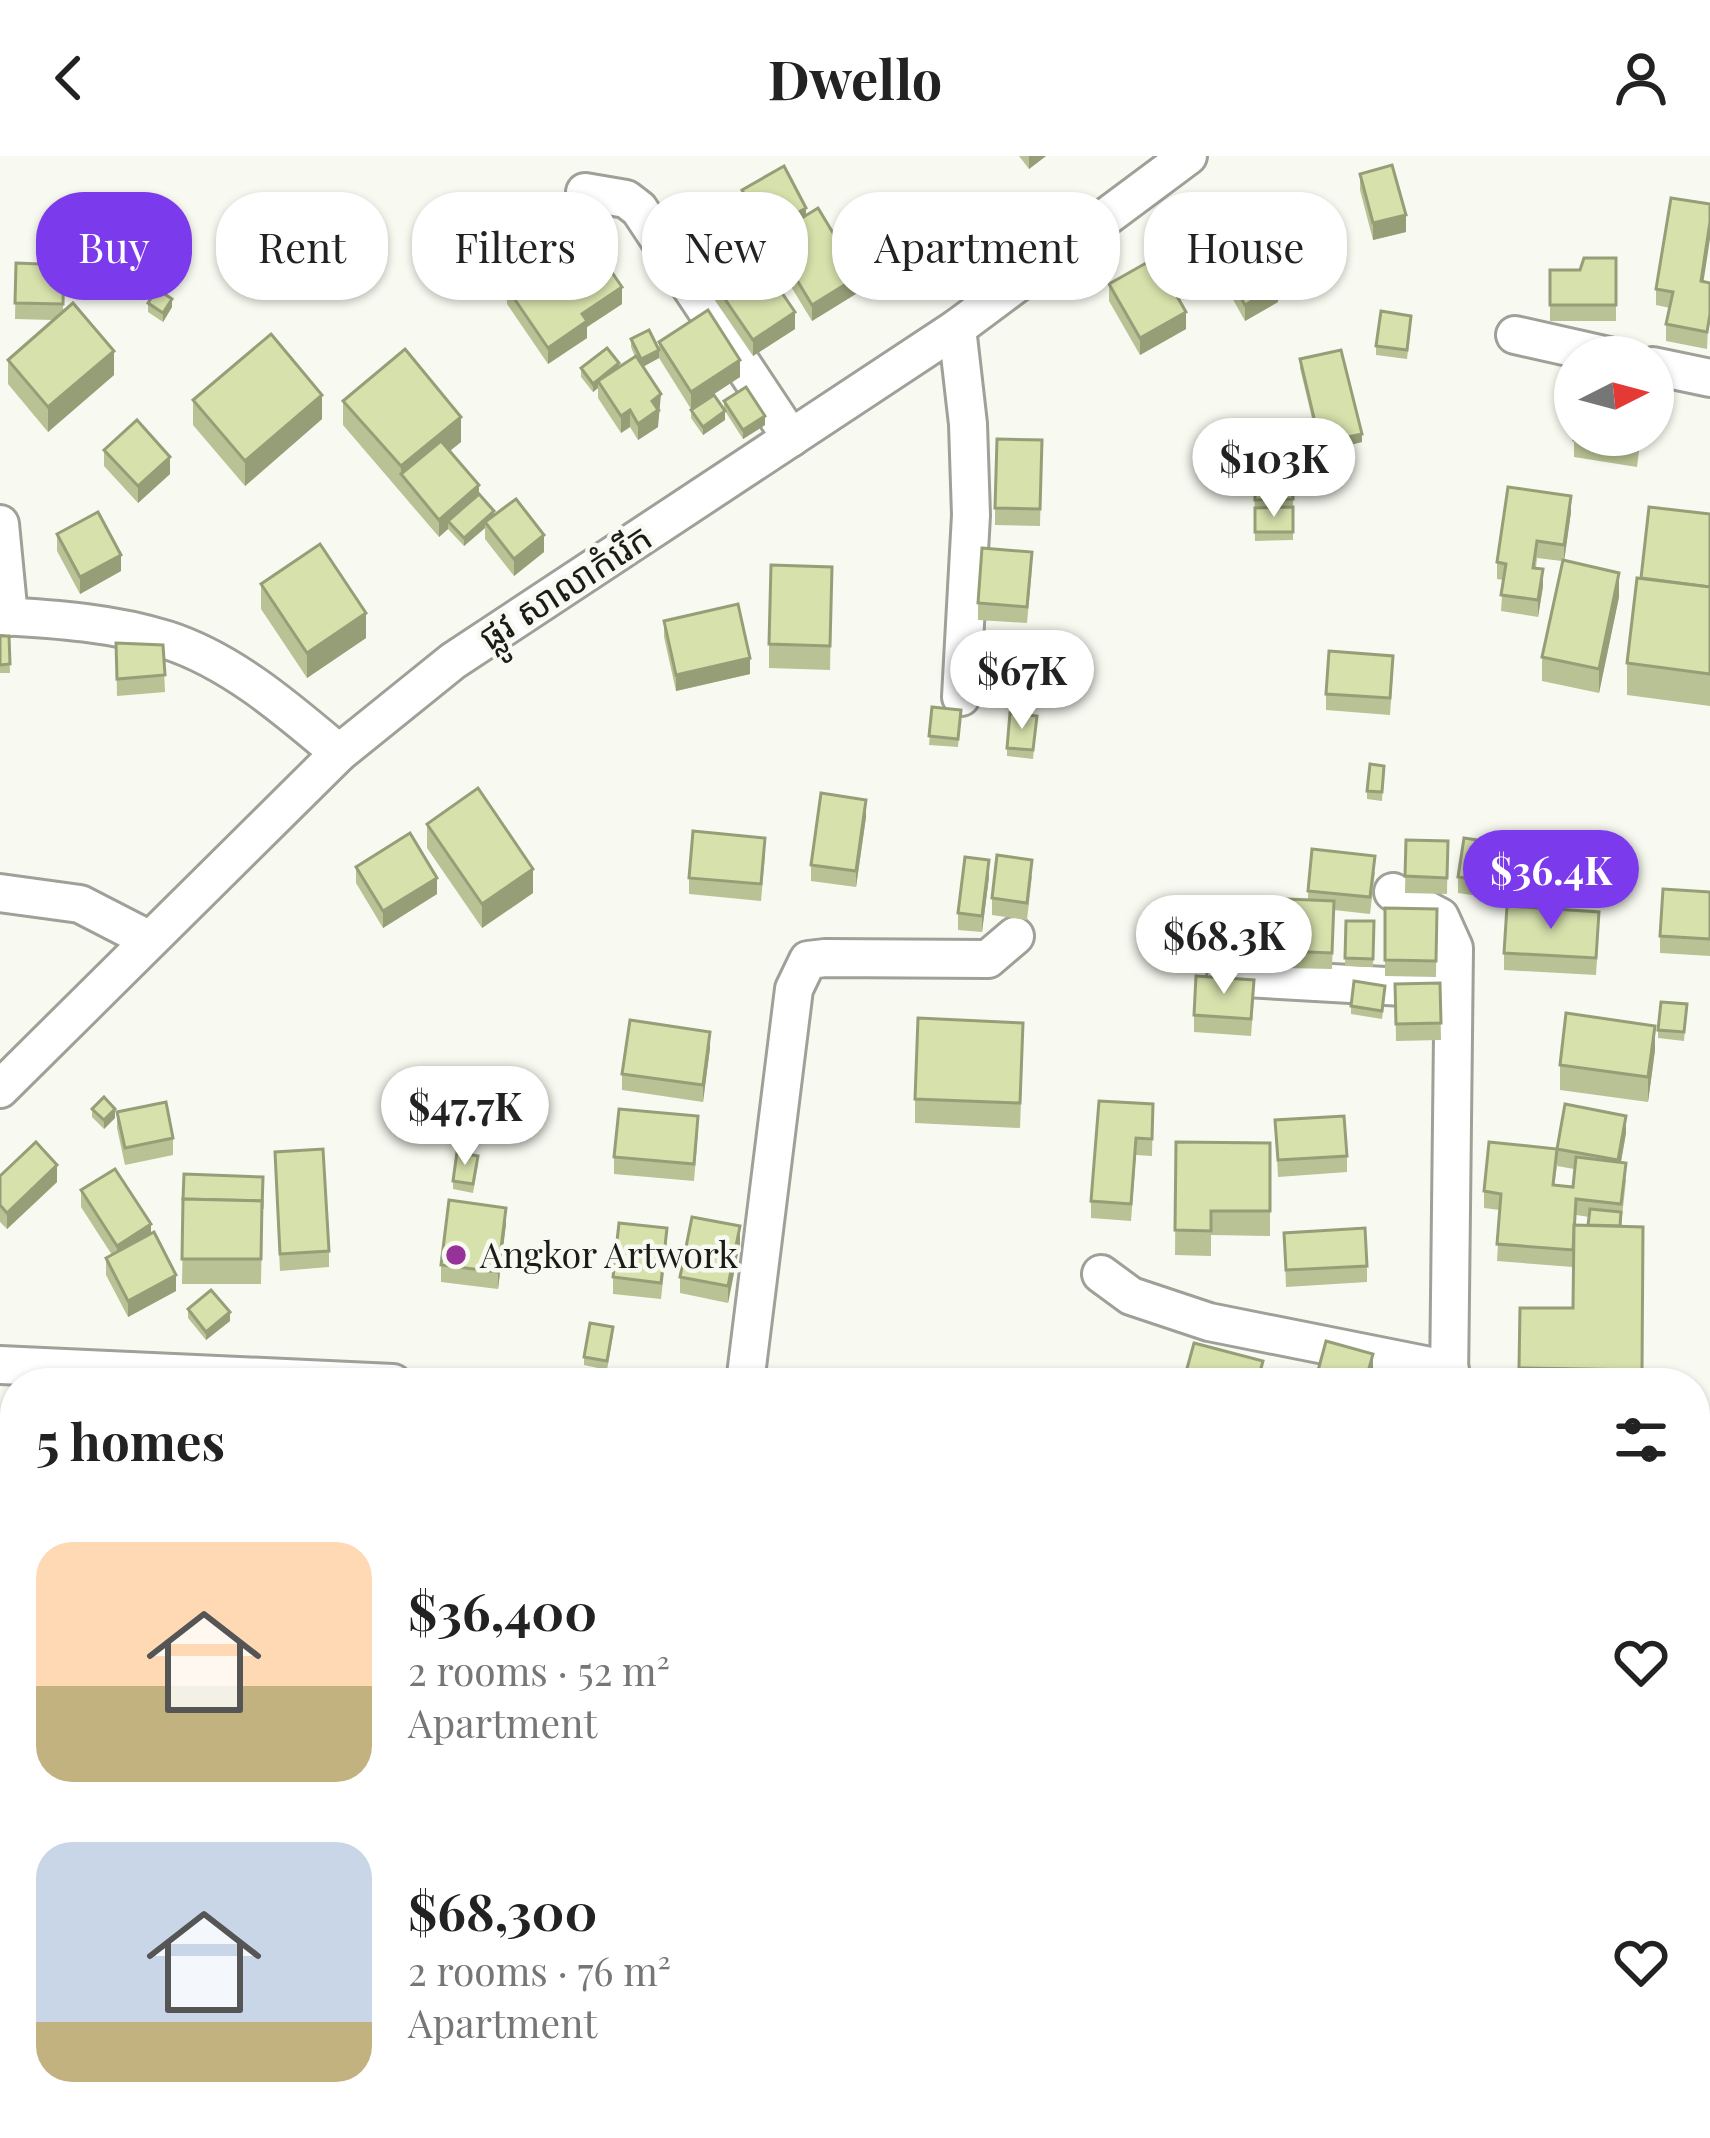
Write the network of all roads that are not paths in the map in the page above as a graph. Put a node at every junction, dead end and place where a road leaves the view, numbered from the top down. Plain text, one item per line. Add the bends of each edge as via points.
1 (1188, 156) edge
2 (618, 198) edge
3 (957, 328) junction
4 (1516, 335) dead end
5 (1554, 344) edge
6 (1674, 370) edge
7 (1710, 378) edge
8 (791, 438) junction
9 (0, 524) edge
10 (4, 617) edge
11 (961, 697) dead end
12 (339, 753) junction
13 (1393, 892) dead end
14 (0, 893) edge
15 (1015, 936) dead end
16 (151, 940) junction
17 (1226, 977) edge
18 (1455, 989) junction
19 (0, 1089) edge
20 (1102, 1274) dead end
21 (748, 1368) edge
22 (1413, 1368) edge
23 (1449, 1368) edge

1 - 3 street, ផ្លូវ សាលាកំរើក
2 - 8 street via 639,209
3 - 8 street, ផ្លូវ សាលាកំរើក
3 - 11 street via 971,514
4 - 5 street
6 - 7 street
8 - 12 street, ផ្លូវ សាលាកំរើក via 453,661
9 - 10 street
10 - 12 street via 111,626 169,641 279,703
12 - 16 street, ផ្លូវ សាលាកំរើក
13 - 18 street via 1440,917 1449,931
14 - 16 street via 80,904
15 - 21 street via 988,959 826,958 808,960 800,971
16 - 19 street, ផ្លូវ សាលាកំរើក
17 - 18 street
18 - 23 street
20 - 22 street via 1131,1296 1209,1322

